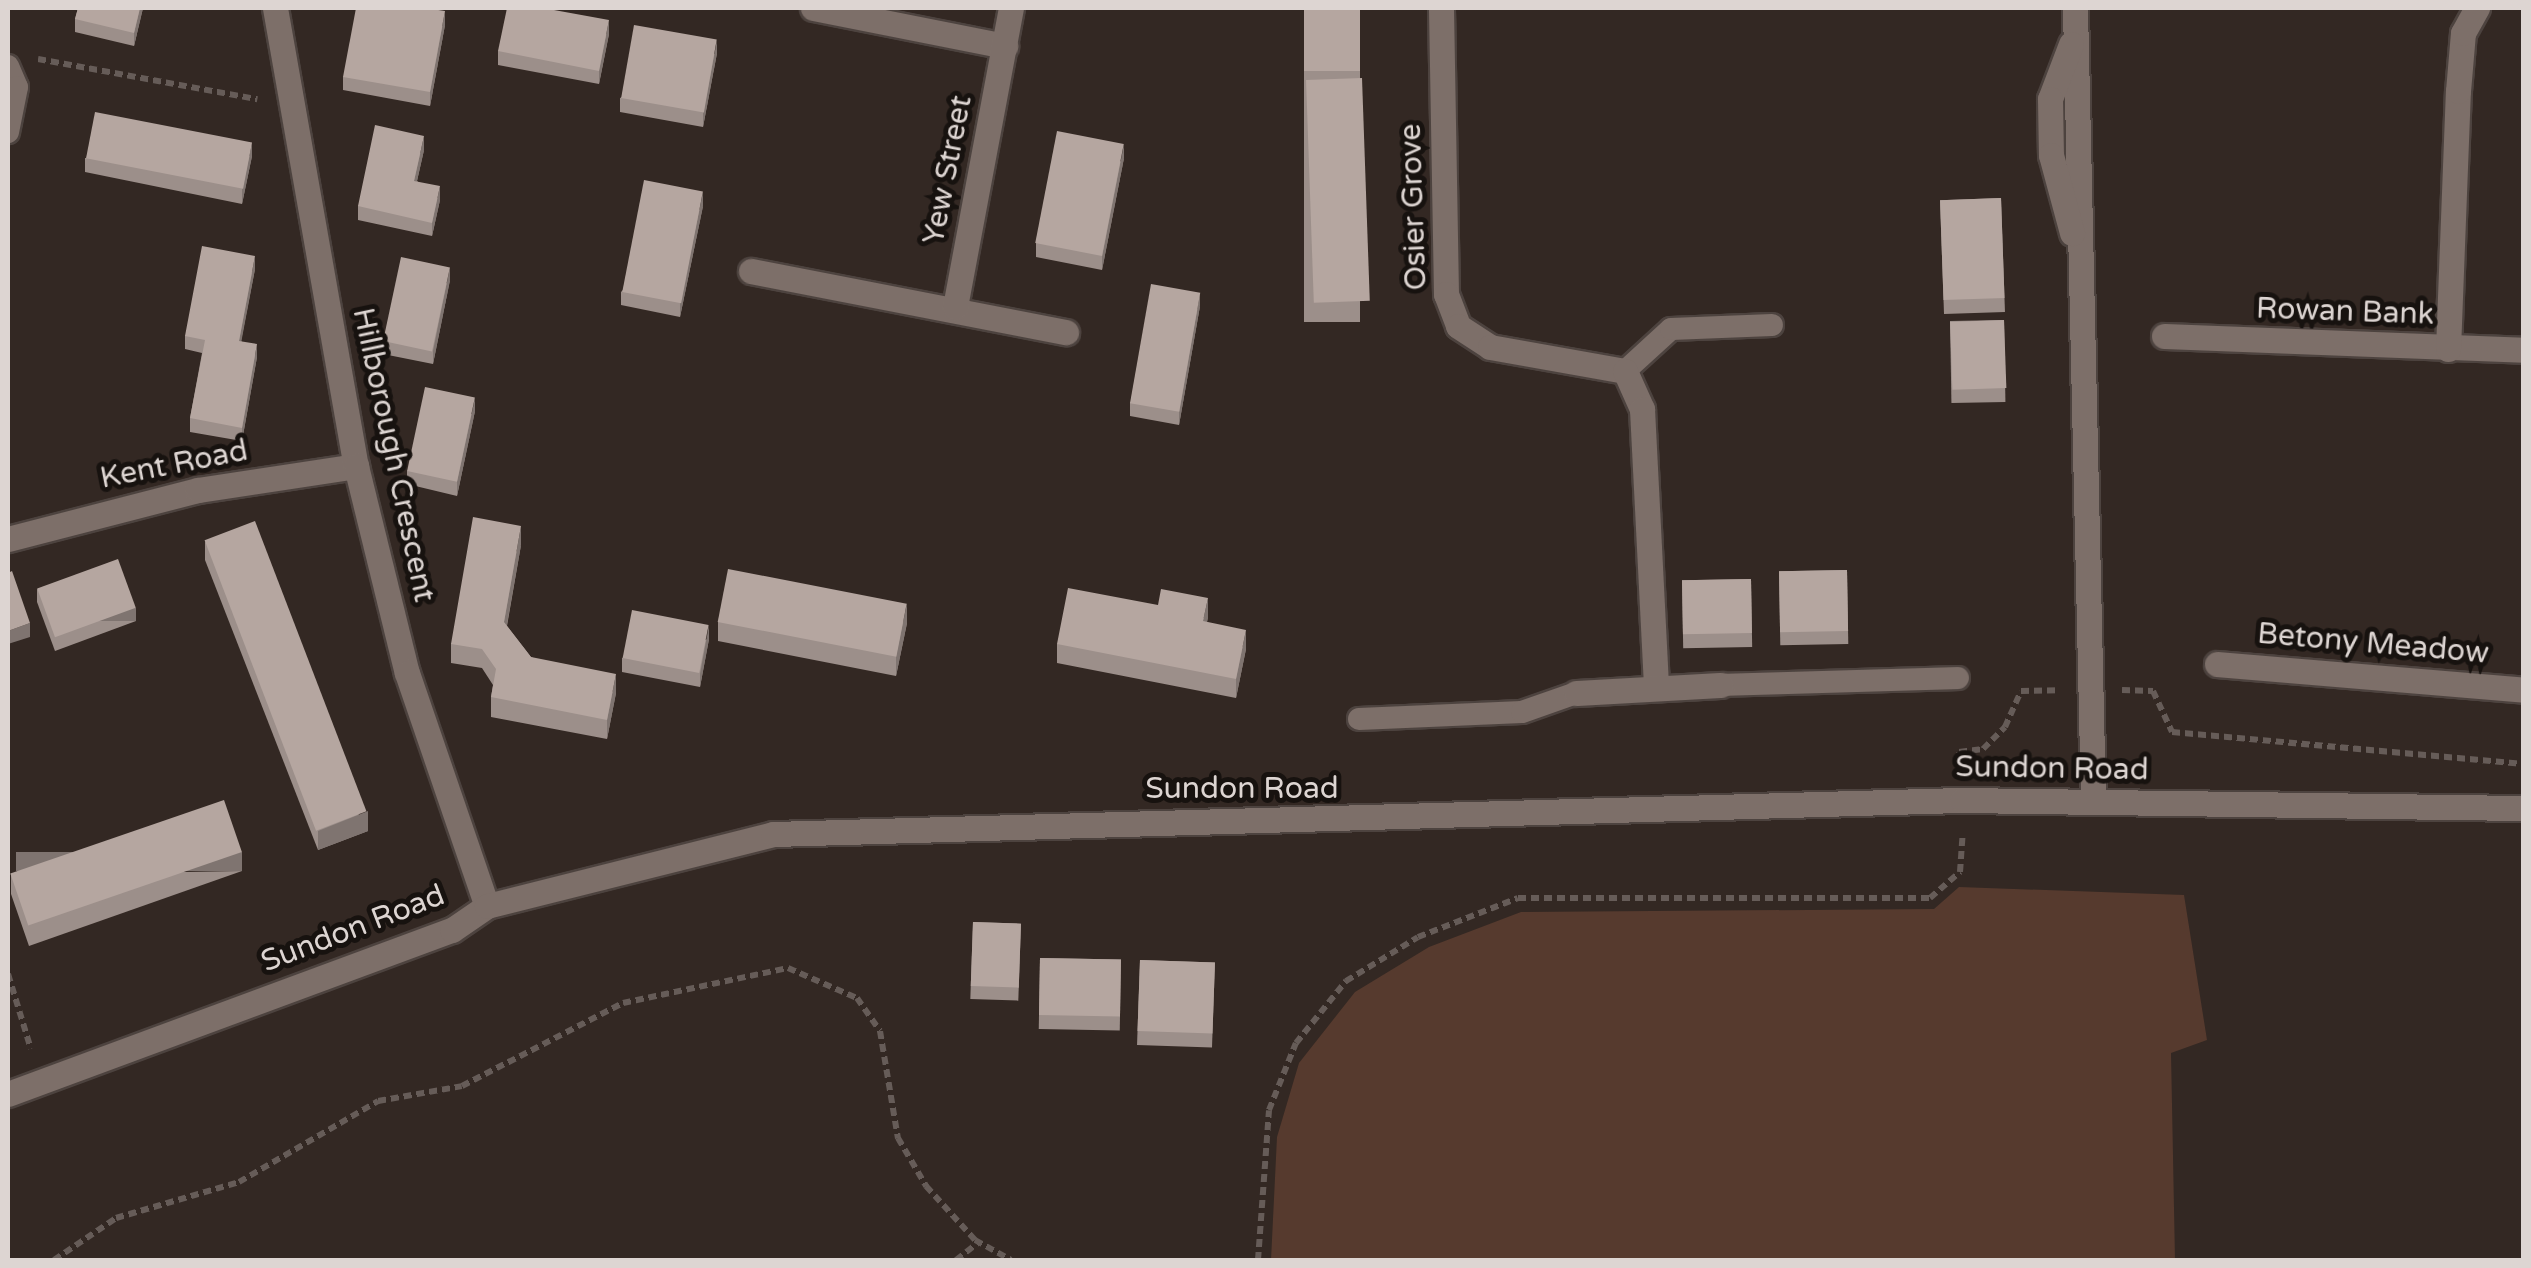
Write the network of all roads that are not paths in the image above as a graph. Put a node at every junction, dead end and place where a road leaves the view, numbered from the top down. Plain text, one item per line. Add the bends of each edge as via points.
1 (275, 8) edge
2 (813, 8) edge
3 (1011, 8) edge
4 (1442, 8) edge
5 (2477, 8) edge
6 (2075, 20) edge
7 (1005, 46) junction
8 (17, 62) edge
9 (8, 132) edge
10 (751, 271) dead end
11 (956, 307) junction
12 (1772, 325) dead end
13 (1066, 332) dead end
14 (2164, 336) dead end
15 (2448, 349) junction
16 (2524, 350) edge
17 (1626, 371) junction
18 (356, 466) junction
19 (8, 539) edge
20 (2217, 664) dead end
21 (1958, 678) dead end
22 (1721, 685) joint
23 (1656, 688) junction
24 (2524, 690) edge
25 (1576, 693) joint
26 (1359, 719) dead end
27 (2093, 802) junction
28 (2524, 808) edge
29 (487, 906) junction
30 (8, 1094) edge

1 - 18 street, Hillborough Crescent
2 - 7 street
3 - 7 street, Yew Street
4 - 17 street, Osier Grove via 1446,294 1458,326 1490,347
5 - 15 street via 2463,33
6 - 27 street via 2050,99 2051,155 2083,271
7 - 11 street, Yew Street
8 - 9 lane
10 - 11 street
11 - 13 street
12 - 17 lane via 1672,329
14 - 15 street, Rowan Bank
15 - 16 street, Rowan Bank
17 - 23 street via 1642,410
18 - 19 street, Kent Road via 198,490
18 - 29 street, Hillborough Crescent via 407,673
20 - 24 street, Betony Meadow
21 - 22 lane
22 - 23 street
23 - 25 street
25 - 26 lane via 1522,712
27 - 28 street, Sundon Road
27 - 29 street, Sundon Road via 850,828 696,846
29 - 30 street, Sundon Road via 452,930

